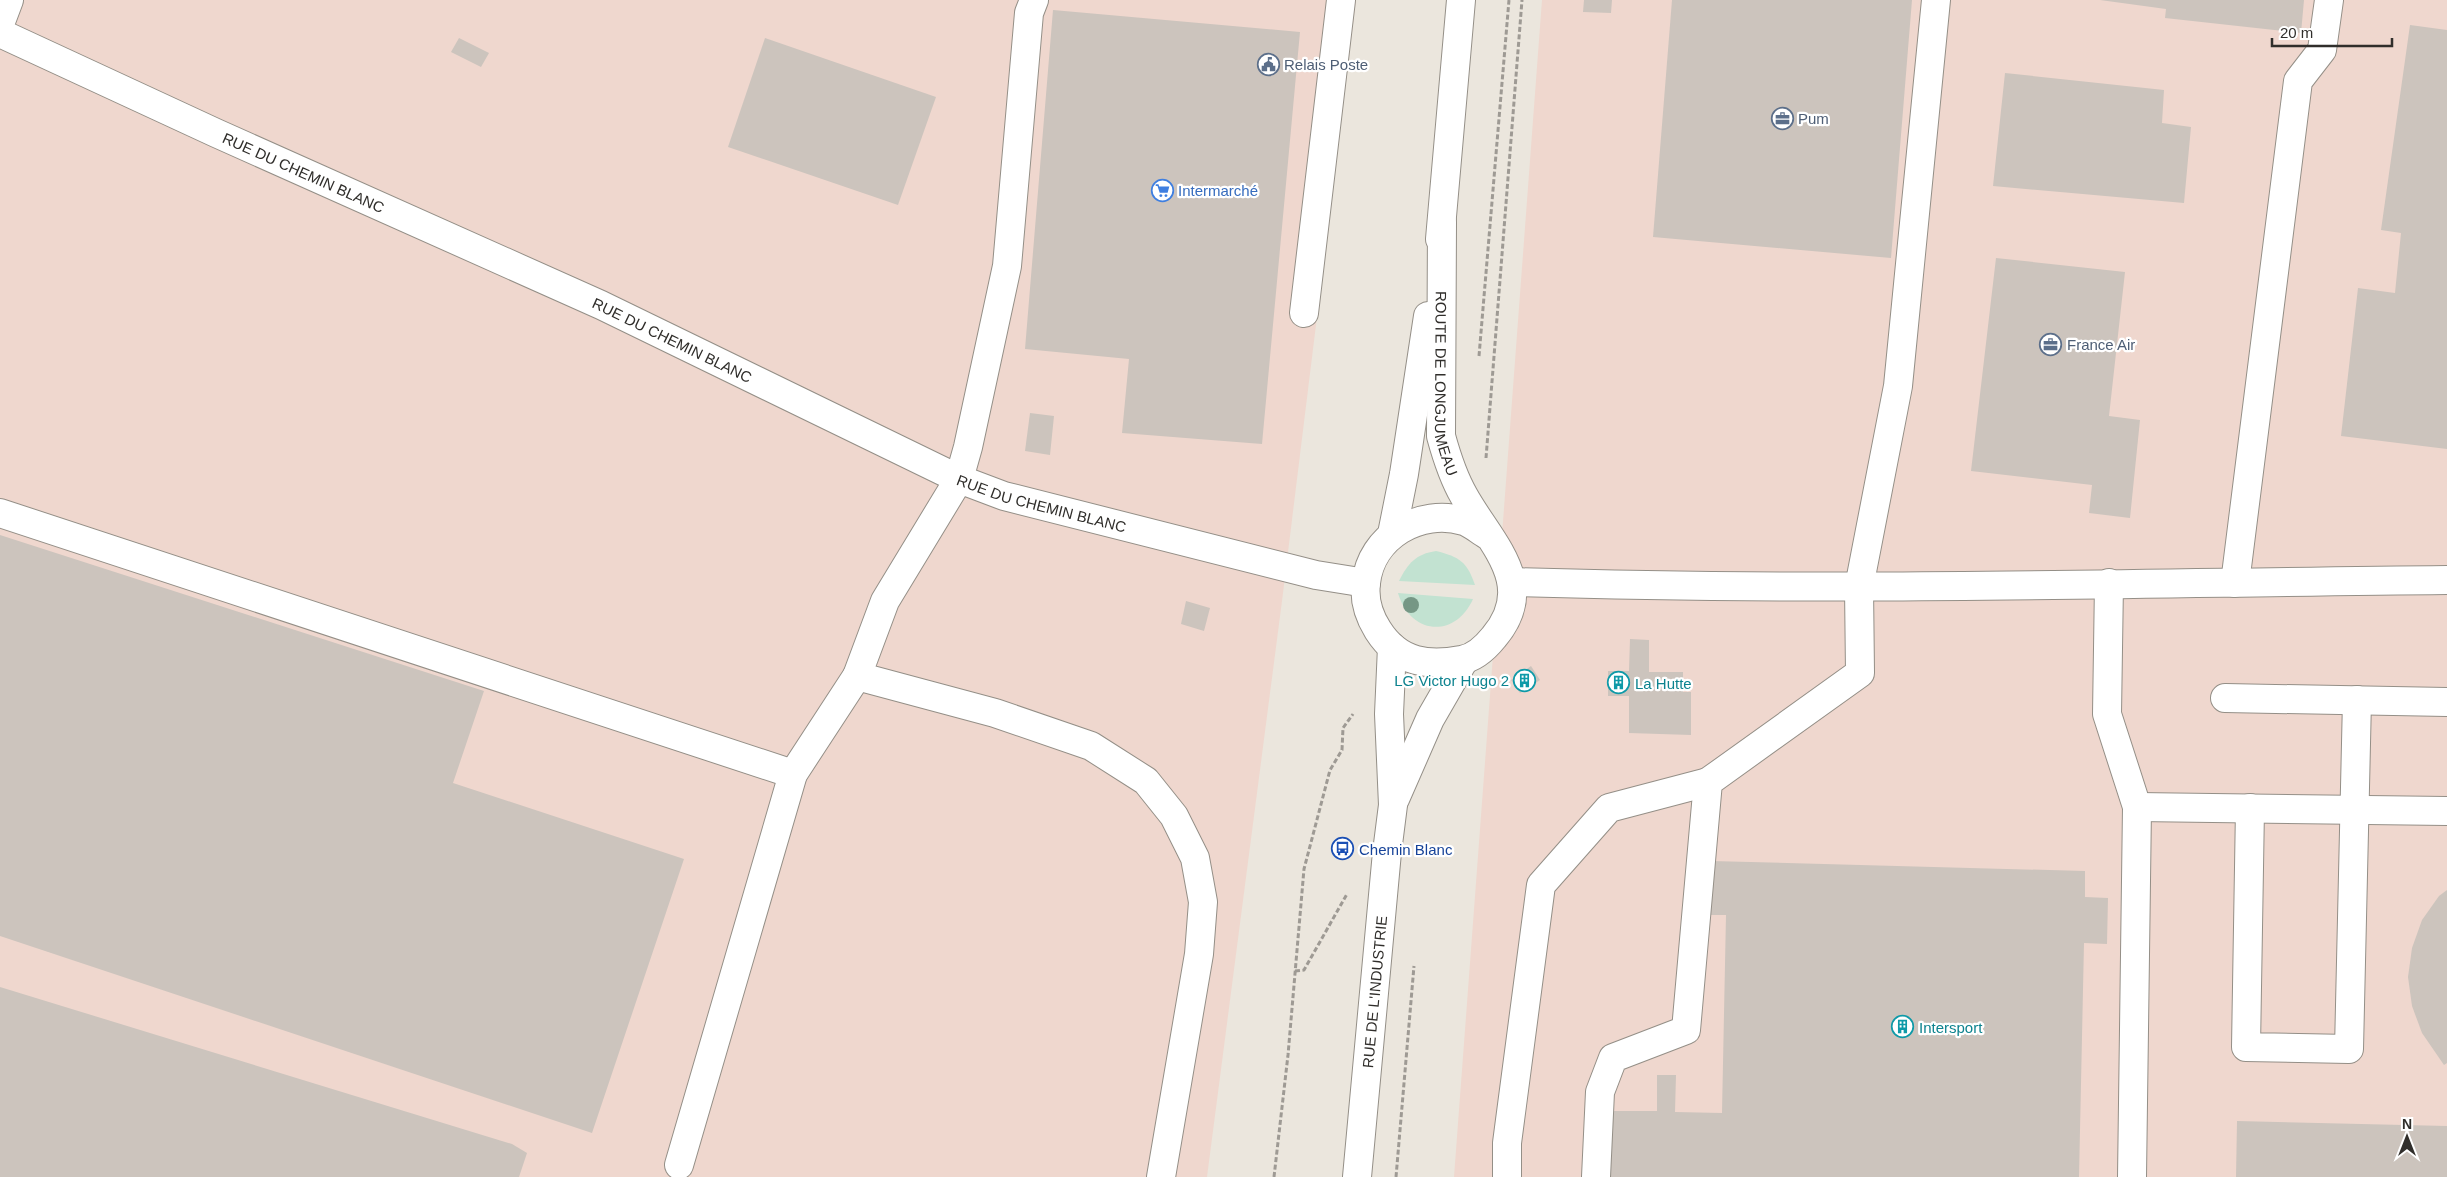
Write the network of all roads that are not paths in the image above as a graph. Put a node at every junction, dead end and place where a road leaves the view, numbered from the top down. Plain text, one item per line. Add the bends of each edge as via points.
1 (9, 0) edge
2 (1034, 0) edge
3 (1341, 0) edge
4 (1461, 0) edge
5 (1936, 0) edge
6 (2329, 0) edge
7 (0, 24) edge
8 (0, 33) edge
9 (1442, 222) junction
10 (1304, 313) dead end
11 (959, 479) junction
12 (0, 513) edge
13 (1392, 534) junction
14 (1487, 535) junction
15 (2447, 580) edge
16 (1512, 582) junction
17 (1366, 583) junction
18 (2109, 583) junction
19 (2236, 583) junction
20 (1859, 587) junction
21 (1392, 646) junction
22 (1464, 660) junction
23 (857, 676) junction
24 (2225, 698) dead end
25 (2357, 700) junction
26 (2447, 702) edge
27 (793, 774) junction
28 (1708, 782) junction
29 (1393, 805) junction
30 (2137, 807) junction
31 (2250, 808) junction
32 (2354, 809) junction
33 (2447, 810) edge
34 (679, 1165) dead end
35 (1161, 1177) edge
36 (1357, 1177) edge
37 (1506, 1177) edge
38 (1596, 1177) edge
39 (2132, 1177) edge

1 - 7 street
2 - 11 street via 1029,13 1006,266
3 - 10 street
4 - 9 street, ROUTE DE LONGJUMEAU
5 - 20 street via 1898,386
6 - 19 street via 2322,50 2298,81
8 - 11 street, RUE DU CHEMIN BLANC via 601,305
9 - 13 street, ROUTE DE LONGJUMEAU
9 - 14 street, ROUTE DE LONGJUMEAU via 1441,436 1450,469
11 - 17 street, RUE DU CHEMIN BLANC via 1004,496 1316,575
11 - 23 street via 885,601
12 - 27 street
13 - 14 street, ROUTE DE LONGJUMEAU via 1414,522 1440,518 1465,522
13 - 17 street, ROUTE DE LONGJUMEAU via 1376,553
14 - 16 street, ROUTE DE LONGJUMEAU via 1503,555
15 - 19 street
16 - 20 street
16 - 22 street, ROUTE DE LONGJUMEAU via 1512,605 1502,628 1486,647
17 - 21 street, ROUTE DE LONGJUMEAU via 1366,603 1375,626
18 - 19 street
18 - 20 street
18 - 30 street via 2107,714
20 - 28 street via 1860,673
21 - 22 street, ROUTE DE LONGJUMEAU via 1414,660 1439,664
21 - 29 street, RUE DE L'INDUSTRIE via 1389,714
22 - 29 street, RUE DE L'INDUSTRIE via 1430,719
23 - 27 street
23 - 35 street via 995,713 1091,746 1146,782 1174,816 1195,858 1203,902 1199,954
24 - 25 street
25 - 26 street
25 - 32 street
27 - 34 street
28 - 37 street via 1609,808 1541,885 1507,1143
28 - 38 street via 1686,1030 1613,1058 1600,1092
29 - 36 street, RUE DE L'INDUSTRIE
30 - 31 street
30 - 39 street
31 - 32 street
31 - 32 street via 2246,1047 2348,1049
32 - 33 street

